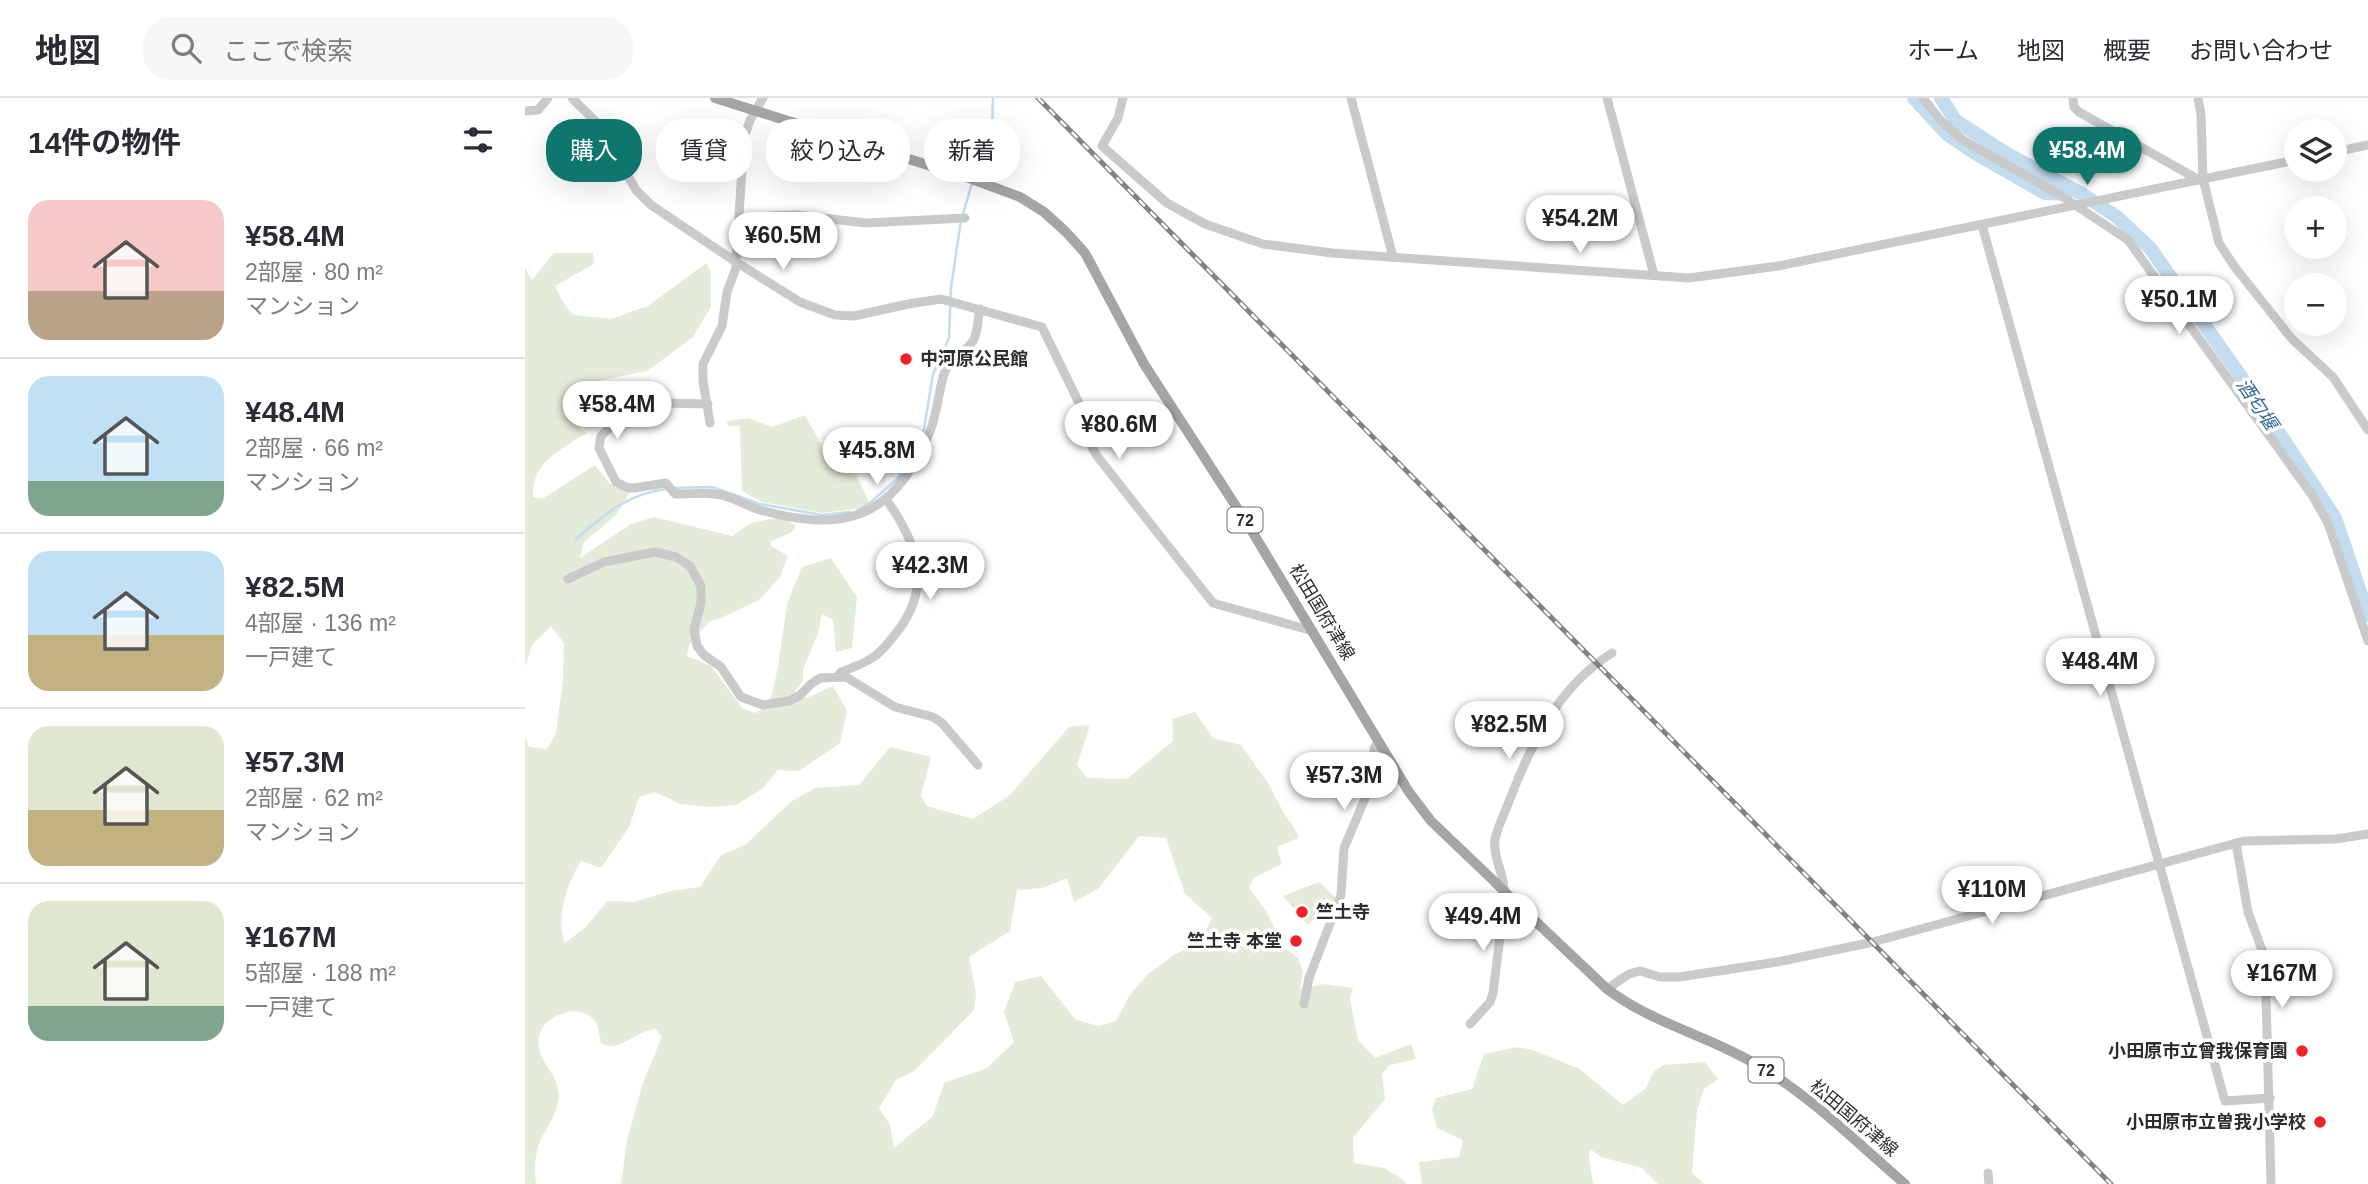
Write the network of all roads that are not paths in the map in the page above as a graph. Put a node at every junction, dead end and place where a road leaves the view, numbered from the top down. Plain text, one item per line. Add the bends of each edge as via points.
1 (548, 98) edge
2 (572, 98) edge
3 (715, 98) edge
4 (763, 98) edge
5 (1123, 98) edge
6 (1351, 98) edge
7 (1607, 98) edge
8 (1923, 98) edge
9 (2073, 98) edge
10 (2198, 98) edge
11 (525, 111) edge
12 (755, 111) junction
13 (2368, 145) edge
14 (2347, 149) edge
15 (2284, 163) edge
16 (2201, 180) junction
17 (2073, 205) junction
18 (962, 218) dead end
19 (1982, 225) junction
20 (739, 239) junction
21 (1394, 257) junction
22 (736, 262) junction
23 (1654, 275) junction
24 (980, 309) junction
25 (708, 404) junction
26 (710, 423) dead end
27 (2368, 429) edge
28 (886, 499) junction
29 (568, 579) dead end
30 (1313, 631) junction
31 (2368, 640) edge
32 (1612, 653) dead end
33 (838, 676) junction
34 (1379, 741) junction
35 (978, 765) dead end
36 (2368, 834) edge
37 (2236, 844) junction
38 (1497, 860) junction
39 (2160, 863) junction
40 (1480, 868) junction
41 (1515, 901) junction
42 (1503, 913) junction
43 (1607, 989) junction
44 (1304, 1004) dead end
45 (1471, 1024) dead end
46 (2270, 1098) junction
47 (1988, 1172) dead end
48 (1905, 1184) edge
49 (1989, 1184) edge
50 (2271, 1184) edge

1 - 11 street via 538,110
2 - 22 street via 599,125 636,190 651,205
3 - 12 main road, 松田国府津線 / 72
4 - 12 street
5 - 21 street via 1102,146 1167,203 1263,244
6 - 21 street
7 - 23 street
8 - 17 street via 1963,140
9 - 16 street via 2079,113
10 - 16 street
12 - 20 street via 744,138
12 - 30 main road, 松田国府津線 / 72 via 1020,197 1066,232 1084,253 1144,364
13 - 14 street
15 - 16 street
16 - 17 street
16 - 27 street via 2224,250 2292,339 2327,370
17 - 19 street
17 - 31 street via 2128,240 2312,495 2329,522
18 - 20 street via 866,223 772,216
19 - 23 street via 1722,275
19 - 39 street
20 - 22 street
21 - 23 street
22 - 24 street via 800,302 835,315 949,300
22 - 25 street via 722,326 703,364
24 - 28 street via 973,340 945,369 930,432 911,472
24 - 30 street via 1042,327 1079,402 1097,456 1213,603
25 - 26 street
25 - 28 street via 663,403 624,418 601,436 599,448 616,482 628,488 666,483 675,494 727,496 756,509 824,521 865,514
28 - 33 street via 905,526 915,556 914,604 874,659
29 - 33 street via 604,562 655,552 676,556 690,566 701,586 694,629 697,646 721,667 741,697 763,705 789,701 820,678
30 - 34 main road, 松田国府津線 / 72
32 - 38 street via 1579,677 1529,751 1495,840
33 - 35 street via 895,707 933,717
34 - 40 main road, 松田国府津線 / 72 via 1431,821
34 - 44 street via 1374,748 1372,782 1344,848 1341,895 1309,978
36 - 37 street
37 - 39 street
37 - 46 street via 2248,912 2265,958
38 - 40 street
38 - 42 street via 1504,883
39 - 43 street via 1873,942 1679,977 1640,971
39 - 46 street via 2225,1101
40 - 41 main road, 松田国府津線 / 72, bridge
41 - 42 street
41 - 43 main road, 松田国府津線 / 72
42 - 45 street via 1493,993
43 - 48 main road, 松田国府津線 / 72 via 1645,1014 1761,1067 1800,1094
46 - 50 street
47 - 49 street

